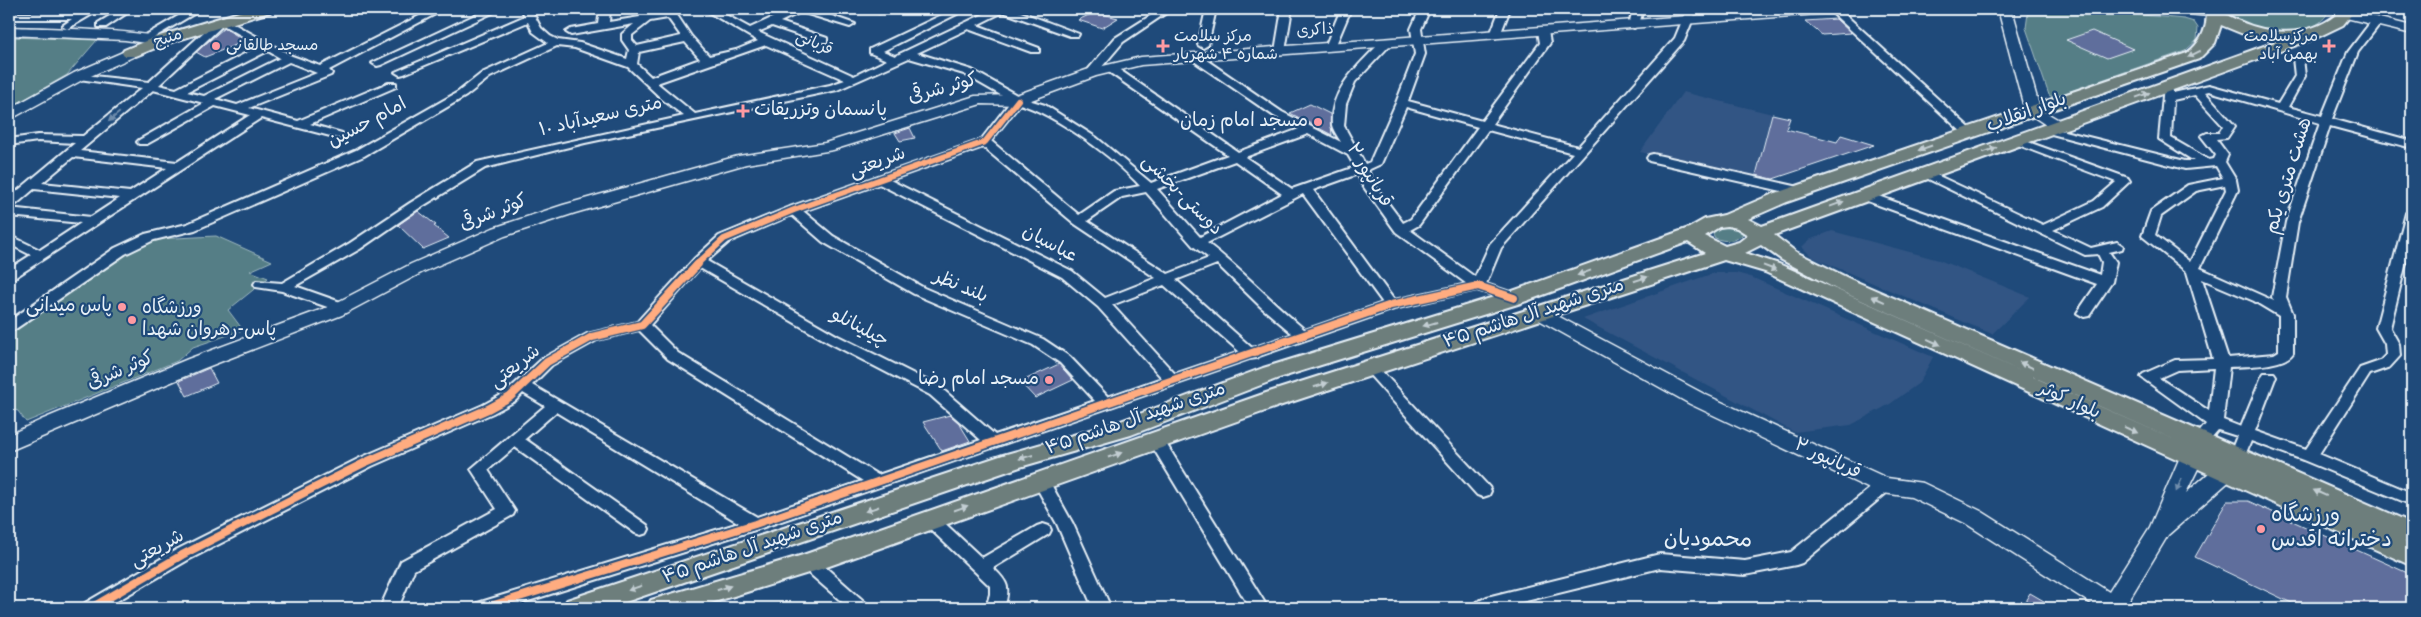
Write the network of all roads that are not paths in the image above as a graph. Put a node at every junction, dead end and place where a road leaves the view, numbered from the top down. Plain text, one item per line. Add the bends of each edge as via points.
1 (96, 9) edge
2 (128, 9) edge
3 (197, 9) edge
4 (264, 9) edge
5 (440, 9) edge
6 (496, 9) edge
7 (605, 9) edge
8 (642, 9) edge
9 (708, 9) edge
10 (798, 9) edge
11 (803, 9) edge
12 (938, 9) edge
13 (1003, 9) edge
14 (1167, 9) edge
15 (1211, 9) edge
16 (1287, 9) edge
17 (1346, 9) edge
18 (1425, 9) edge
19 (1505, 9) edge
20 (1638, 9) edge
21 (1831, 9) edge
22 (2004, 9) edge
23 (2190, 9) edge
24 (2214, 11) edge
25 (2342, 11) edge
26 (528, 13) edge
27 (952, 14) junction
28 (1690, 15) edge
29 (2374, 15) edge
30 (9, 16) edge
31 (84, 16) junction
32 (646, 20) junction
33 (771, 22) junction
34 (223, 23) junction
35 (850, 24) dead end
36 (971, 24) junction
37 (102, 25) dead end
38 (1634, 25) junction
39 (68, 26) dead end
40 (602, 28) junction
41 (2412, 30) edge
42 (9, 31) edge
43 (571, 32) dead end
44 (750, 32) junction
45 (1543, 32) junction
46 (1074, 34) dead end
47 (1495, 35) junction
48 (2310, 35) junction
49 (125, 36) junction
50 (687, 38) junction
51 (152, 40) junction
52 (823, 40) dead end
53 (766, 41) junction
54 (1418, 41) junction
55 (556, 43) junction
56 (1386, 43) junction
57 (269, 46) junction
58 (1330, 47) junction
59 (634, 50) junction
60 (1035, 50) dead end
61 (1199, 51) junction
62 (1280, 51) junction
63 (130, 53) joint
64 (908, 54) junction
65 (288, 58) junction
66 (2298, 58) dead end
67 (707, 60) junction
68 (895, 60) junction
69 (377, 63) dead end
70 (632, 65) junction
71 (1110, 68) junction
72 (321, 70) junction
73 (400, 72) dead end
74 (1091, 72) junction
75 (79, 76) junction
76 (854, 80) junction
77 (650, 81) junction
78 (392, 85) dead end
79 (151, 86) junction
80 (2198, 91) junction
81 (177, 93) junction
82 (2168, 93) junction
83 (1018, 100) junction
84 (209, 101) junction
85 (1402, 103) junction
86 (238, 108) junction
87 (2280, 109) junction
88 (2033, 112) junction
89 (260, 114) junction
90 (9, 115) edge
91 (692, 117) junction
92 (2326, 122) junction
93 (301, 124) junction
94 (1485, 126) junction
95 (2053, 128) junction
96 (1308, 130) junction
97 (1969, 133) junction
98 (338, 135) dead end
99 (85, 140) junction
100 (2017, 141) junction
101 (9, 142) edge
102 (143, 142) dead end
103 (984, 142) junction
104 (2412, 145) edge
105 (1580, 151) junction
106 (70, 152) junction
107 (1354, 153) junction
108 (1236, 156) junction
109 (1653, 158) dead end
110 (2213, 163) junction
111 (179, 166) junction
112 (1362, 169) junction
113 (1924, 174) junction
114 (881, 180) junction
115 (2230, 180) junction
116 (31, 185) junction
117 (1149, 188) junction
118 (1306, 189) junction
119 (1799, 191) junction
120 (1291, 194) junction
121 (1863, 195) junction
122 (131, 196) junction
123 (1780, 198) junction
124 (12, 199) edge
125 (794, 210) junction
126 (9, 212) edge
127 (2412, 214) edge
128 (1805, 216) junction
129 (1731, 219) junction
130 (93, 221) junction
131 (1079, 221) junction
132 (1401, 229) junction
133 (2043, 230) junction
134 (1696, 232) junction
135 (1759, 234) junction
136 (9, 239) edge
137 (1198, 243) junction
138 (2117, 246) dead end
139 (1724, 251) junction
140 (2102, 251) junction
141 (40, 255) junction
142 (1218, 259) junction
143 (699, 262) junction
144 (2193, 270) junction
145 (9, 275) edge
146 (1166, 279) junction
147 (2105, 282) junction
148 (261, 284) dead end
149 (1478, 286) junction
150 (284, 287) junction
151 (1514, 298) junction
152 (1103, 304) junction
153 (1391, 305) junction
154 (341, 307) junction
155 (1539, 312) junction
156 (2084, 313) dead end
157 (2286, 314) junction
158 (1904, 320) junction
159 (642, 325) junction
160 (9, 327) edge
161 (1304, 336) junction
162 (1252, 355) junction
163 (2222, 363) junction
164 (1372, 369) junction
165 (2269, 376) dead end
166 (1172, 380) junction
167 (521, 385) junction
168 (1106, 404) junction
169 (555, 405) junction
170 (2215, 423) junction
171 (2246, 435) junction
172 (515, 439) junction
173 (1157, 441) junction
174 (993, 442) junction
175 (9, 444) edge
176 (2195, 449) junction
177 (2309, 456) junction
178 (2231, 464) junction
179 (875, 481) junction
180 (1041, 481) junction
181 (1884, 486) junction
182 (1483, 491) dead end
183 (2412, 499) edge
184 (930, 519) junction
185 (755, 524) junction
186 (641, 528) dead end
187 (2160, 529) junction
188 (1043, 530) dead end
189 (2412, 534) edge
190 (2412, 556) edge
191 (809, 563) junction
192 (981, 567) junction
193 (2113, 607) edge
194 (91, 608) edge
195 (389, 608) edge
196 (484, 608) edge
197 (577, 608) edge
198 (661, 608) edge
199 (860, 608) edge
200 (995, 608) edge
201 (1102, 608) edge
202 (1259, 608) edge
203 (1481, 608) edge

1 - 31 street
2 - 37 street
3 - 51 street
4 - 34 main road, منبح
5 - 72 street
6 - 69 street
7 - 40 street
8 - 32 street
9 - 44 street, قربانی
10 - 33 street
11 - 35 street
12 - 27 street
13 - 36 street, ۱۰ متری سعیدآباد
13 - 46 street
14 - 74 street via 1119,40
15 - 61 street
16 - 62 street
17 - 58 street
18 - 54 street via 1416,29
19 - 47 street
20 - 38 street
21 - 28 main road, ذاکری
21 - 97 street
22 - 88 main road
23 - 24 main road
24 - 48 main road via 2227,22 2253,32
24 -> 88 main road, بلوار انقلاب via 2212,32 2206,45 2192,56
25 - 29 main road
25 - 48 main road, بلوار انقلاب via 2341,20
26 - 55 street via 537,30
26 - 73 street
27 - 36 street
27 - 68 street via 874,51
28 - 38 main road, ذاکری
28 - 105 street via 1680,39
29 - 41 main road
29 - 92 street, هشت متری یکم via 2353,52
30 - 31 street
31 - 39 street
32 - 40 street
32 - 50 street via 671,14
32 - 59 street via 626,34
33 - 44 street
33 - 52 street
34 - 51 main road, منبح
34 - 57 street
34 - 79 street
36 - 60 street
36 - 64 street, ۱۰ متری سعیدآباد
38 - 45 main road, ذاکری
40 - 43 street
42 - 49 main road
44 - 53 street, قربانی
45 - 47 main road, ذاکری
45 - 94 street via 1545,43
47 - 54 main road, ذاکری
48 - 82 main road, بلوار انقلاب
49 - 51 main road
49 - 75 main road
50 - 59 street
50 - 67 street
51 - 63 main road, منبح
53 - 67 street via 740,52
53 - 76 street, قربانی
54 - 56 main road, ذاکری
54 - 85 street via 1420,54
55 - 70 street via 576,46
55 - 160 street, امام حسین via 486,75 462,94 360,153 191,227 150,237 120,251
56 - 58 main road, ذاکری
56 - 107 street, قربانپور ۲ via 1350,81 1340,104 1338,126
57 - 65 street
57 - 81 street
58 - 62 main road, ذاکری
59 - 70 street
61 - 62 main road, ذاکری
61 - 71 main road, ذاکری
61 - 96 street via 1278,114
63 - 75 main road
64 - 68 street, ۱۰ متری سعیدآباد
64 - 83 street, دوستی-بخشی via 968,72
65 - 72 street
65 - 84 street
66 - 87 street via 2300,76
67 - 77 street
68 - 76 street, ۱۰ متری سعیدآباد
70 - 77 street
71 - 74 main road, ذاکری
71 - 108 street
72 - 86 street via 327,73
74 - 83 main road, ذاکری
75 - 79 street
75 - 90 main road
76 - 91 street, ۱۰ متری سعیدآباد via 805,95
77 - 91 street
78 - 93 street
79 - 81 street
79 -> 99 street
80 - 82 street
80 - 87 street via 2209,88
80 - 110 street via 2229,126 2223,136 2207,136 2222,155
81 - 84 street
95 -> 82 main road, بلوار انقلاب
82 - 110 street via 2165,139
83 - 103 street
83 - 117 street, دوستی-بخشی via 1041,107 1093,140
83 - 154 main road, کوثر شرقی via 980,99 826,147 744,159 569,209 499,232 416,268
84 - 86 street
84 - 102 street
85 - 94 street
85 - 112 street via 1374,164
86 - 89 street
87 - 92 street
88 - 95 main road
88 - 97 main road, بلوار انقلاب
89 - 93 street
89 - 111 street
91 - 150 street, ۱۰ متری سعیدآباد via 481,165 355,246
92 - 104 street
92 - 157 street, هشت متری یکم via 2292,222 2279,297
93 - 98 street
94 - 105 street
94 - 132 street via 1415,222
95 - 100 main road, بلوار انقلاب
95 - 110 street via 2185,165
96 - 107 street
96 - 108 street
97 -> 119 main road, بلوار انقلاب
99 - 101 street via 38,138
99 - 106 street
113 -> 100 main road, بلوار انقلاب
100 - 133 street via 2124,181 2098,204
103 - 114 street, شریعتی
103 - 131 street
105 - 149 street via 1495,247
106 - 111 street
106 - 116 street
107 - 112 street, قربانپور ۲
108 - 117 street
108 - 120 street
109 - 119 street
110 - 115 street
111 - 122 street
112 - 118 street
112 - 132 street, قربانپور ۲ via 1367,183
113 - 121 main road, بلوار انقلاب
113 - 133 street
114 - 125 street, شریعتی
114 - 152 street, عباسیان via 1067,274
115 - 144 street via 2232,190
115 - 144 street via 2192,188 2155,214 2148,236
116 - 122 street
116 - 124 street
117 - 131 street via 1118,194
117 - 137 street, دوستی-بخشی
118 - 120 street
118 - 153 street
119 - 123 main road, بلوار انقلاب
120 - 137 street
128 -> 121 main road, بلوار انقلاب
121 - 147 street
122 - 130 street
123 - 128 main road via 1782,206
123 - 129 main road, بلوار انقلاب
125 - 143 street, شریعتی via 724,239
125 - 168 street, بلند نظر via 828,239 919,291 1038,342 1065,360
126 - 130 street
127 - 177 street via 2384,328 2392,344 2393,356 2385,364 2365,371
128 - 135 main road, بلوار انقلاب
129 - 134 main road, ۴۵ متری شهید آل هاشم via 1704,226
129 - 135 main road, بلوار کوثر via 1745,223
130 - 141 street
131 - 146 street
132 - 149 street, قربانپور ۲
133 - 140 street via 2090,252
134 - 139 main road, بلوار کوثر via 1695,238 1700,243
134 -> 151 main road, ۴۵ متری شهید آل هاشم
135 - 139 main road, ۴۵ متری شهید آل هاشم via 1746,246
158 -> 135 main road, بلوار کوثر via 1789,256
136 - 141 street
137 - 142 street, دوستی-بخشی
138 - 140 street
155 -> 139 main road, ۴۵ متری شهید آل هاشم
139 -> 158 main road, بلوار کوثر
140 - 147 street via 2109,262
141 - 145 street
142 - 146 street
142 - 161 street, دوستی-بخشی
143 - 159 street, شریعتی
143 - 174 street, چیلینانلو via 833,339 935,391
144 - 157 street via 2259,298
144 - 163 street
146 - 152 street
146 - 162 street
147 - 156 street
148 - 150 street
149 - 151 street
149 - 153 street
150 - 154 street
151 -> 197 main road, ۴۵ متری شهید آل هاشم via 1271,373 1123,429 1012,461
152 - 166 street, عباسیان
153 - 161 street
154 - 175 main road, کوثر شرقی via 195,364
155 - 164 main road, ۴۵ متری شهید آل هاشم
155 - 181 main road, قربانپور ۲ via 1697,399
157 - 163 street, هشت متری یکم via 2286,353 2277,358
158 - 176 main road, بلوار کوثر
159 - 167 street, شریعتی via 592,337 547,362
159 - 179 street via 673,356
161 - 162 street
162 - 166 street
163 - 170 street
163 - 170 street via 2175,365 2148,377
173 -> 164 main road, ۴۵ متری شهید آل هاشم
164 - 182 street
165 - 171 street
166 - 168 street
167 - 169 street
167 - 194 street, شریعتی via 510,397 488,409 366,462 182,555
168 - 174 street
169 - 172 street
169 - 185 street
170 - 171 street
170 - 176 street
171 - 177 street
171 - 178 street
172 - 186 street
172 - 195 street via 480,469 507,510 407,566
180 -> 173 main road, ۴۵ متری شهید آل هاشم
173 - 202 street
174 - 179 street
176 - 178 main road, بلوار کوثر
176 -> 187 main road
177 - 183 street
178 - 187 main road
189 -> 178 main road, بلوار کوثر
178 - 190 main road, بلوار کوثر
179 - 185 street
184 -> 180 main road, ۴۵ متری شهید آل هاشم
180 - 201 street via 1065,524
181 - 193 main road, قربانپور ۲ via 1915,489 1973,517
181 - 203 street, محمودیان via 1796,558 1744,568 1660,562
184 - 191 main road, ۴۵ متری شهید آل هاشم
184 - 192 street
185 - 196 street
187 - 193 main road
188 - 192 street
198 -> 191 main road, ۴۵ متری شهید آل هاشم
191 - 199 street
192 - 200 street via 998,583

